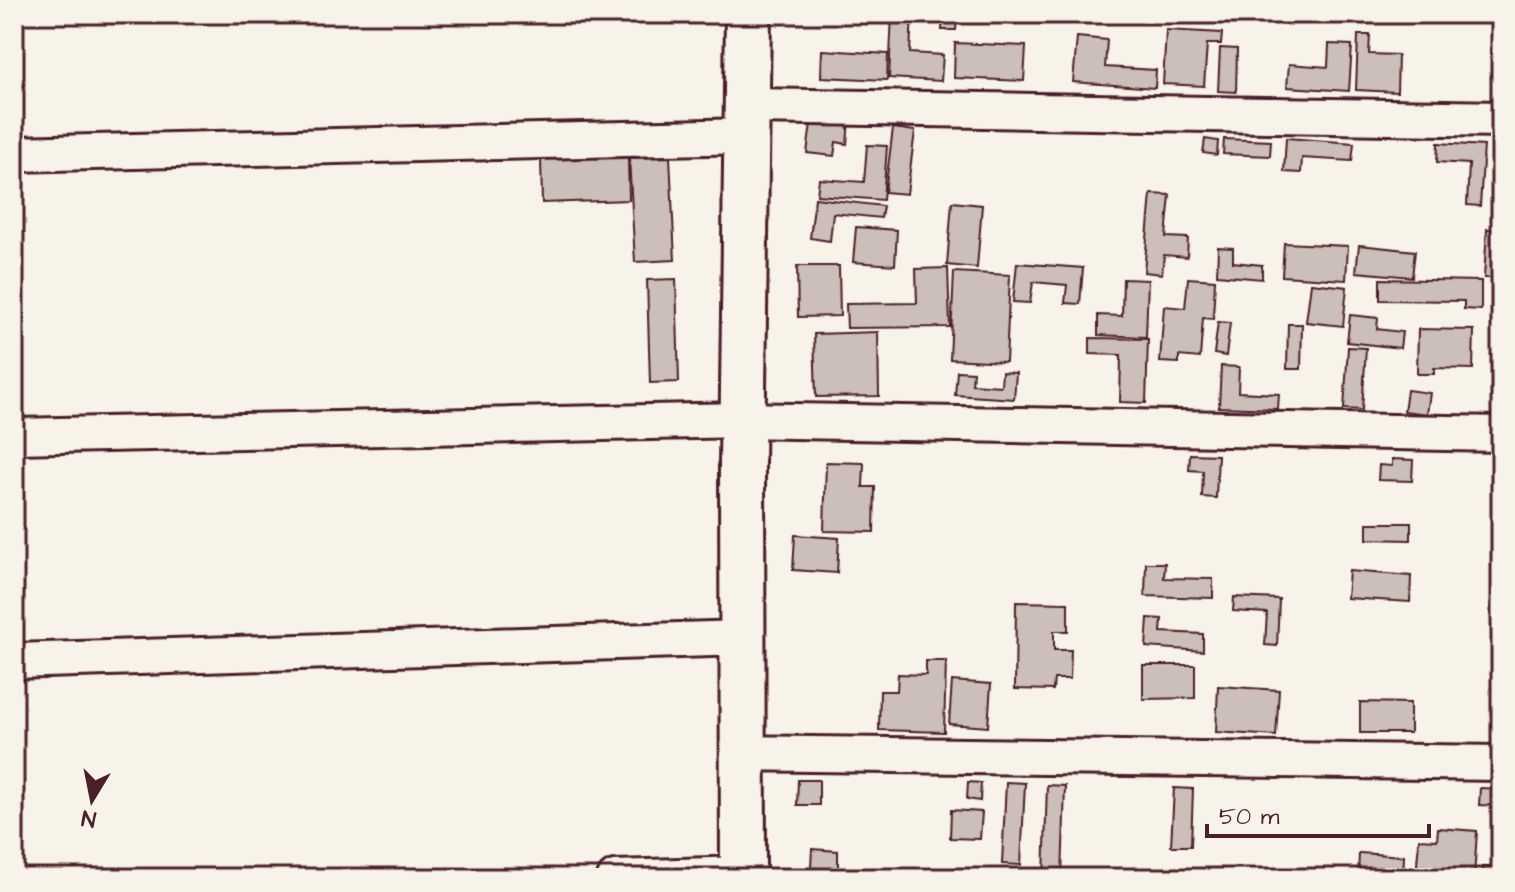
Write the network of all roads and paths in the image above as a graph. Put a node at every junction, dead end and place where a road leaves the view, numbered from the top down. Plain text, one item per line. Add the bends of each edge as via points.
1 (748, 14) edge
2 (1501, 119) edge
3 (748, 121) junction
4 (14, 154) edge
5 (743, 420) junction
6 (1501, 434) edge
7 (14, 436) edge
8 (743, 638) junction
9 (14, 661) edge
10 (743, 753) junction
11 (1501, 763) edge
12 (743, 876) edge
13 (615, 878) edge

1 - 3 street
2 - 3 street
3 - 4 street
3 - 5 street
5 - 6 street
5 - 7 street
5 - 8 street
8 - 9 street
8 - 10 street
10 - 11 street
10 - 12 street
12 - 13 street

